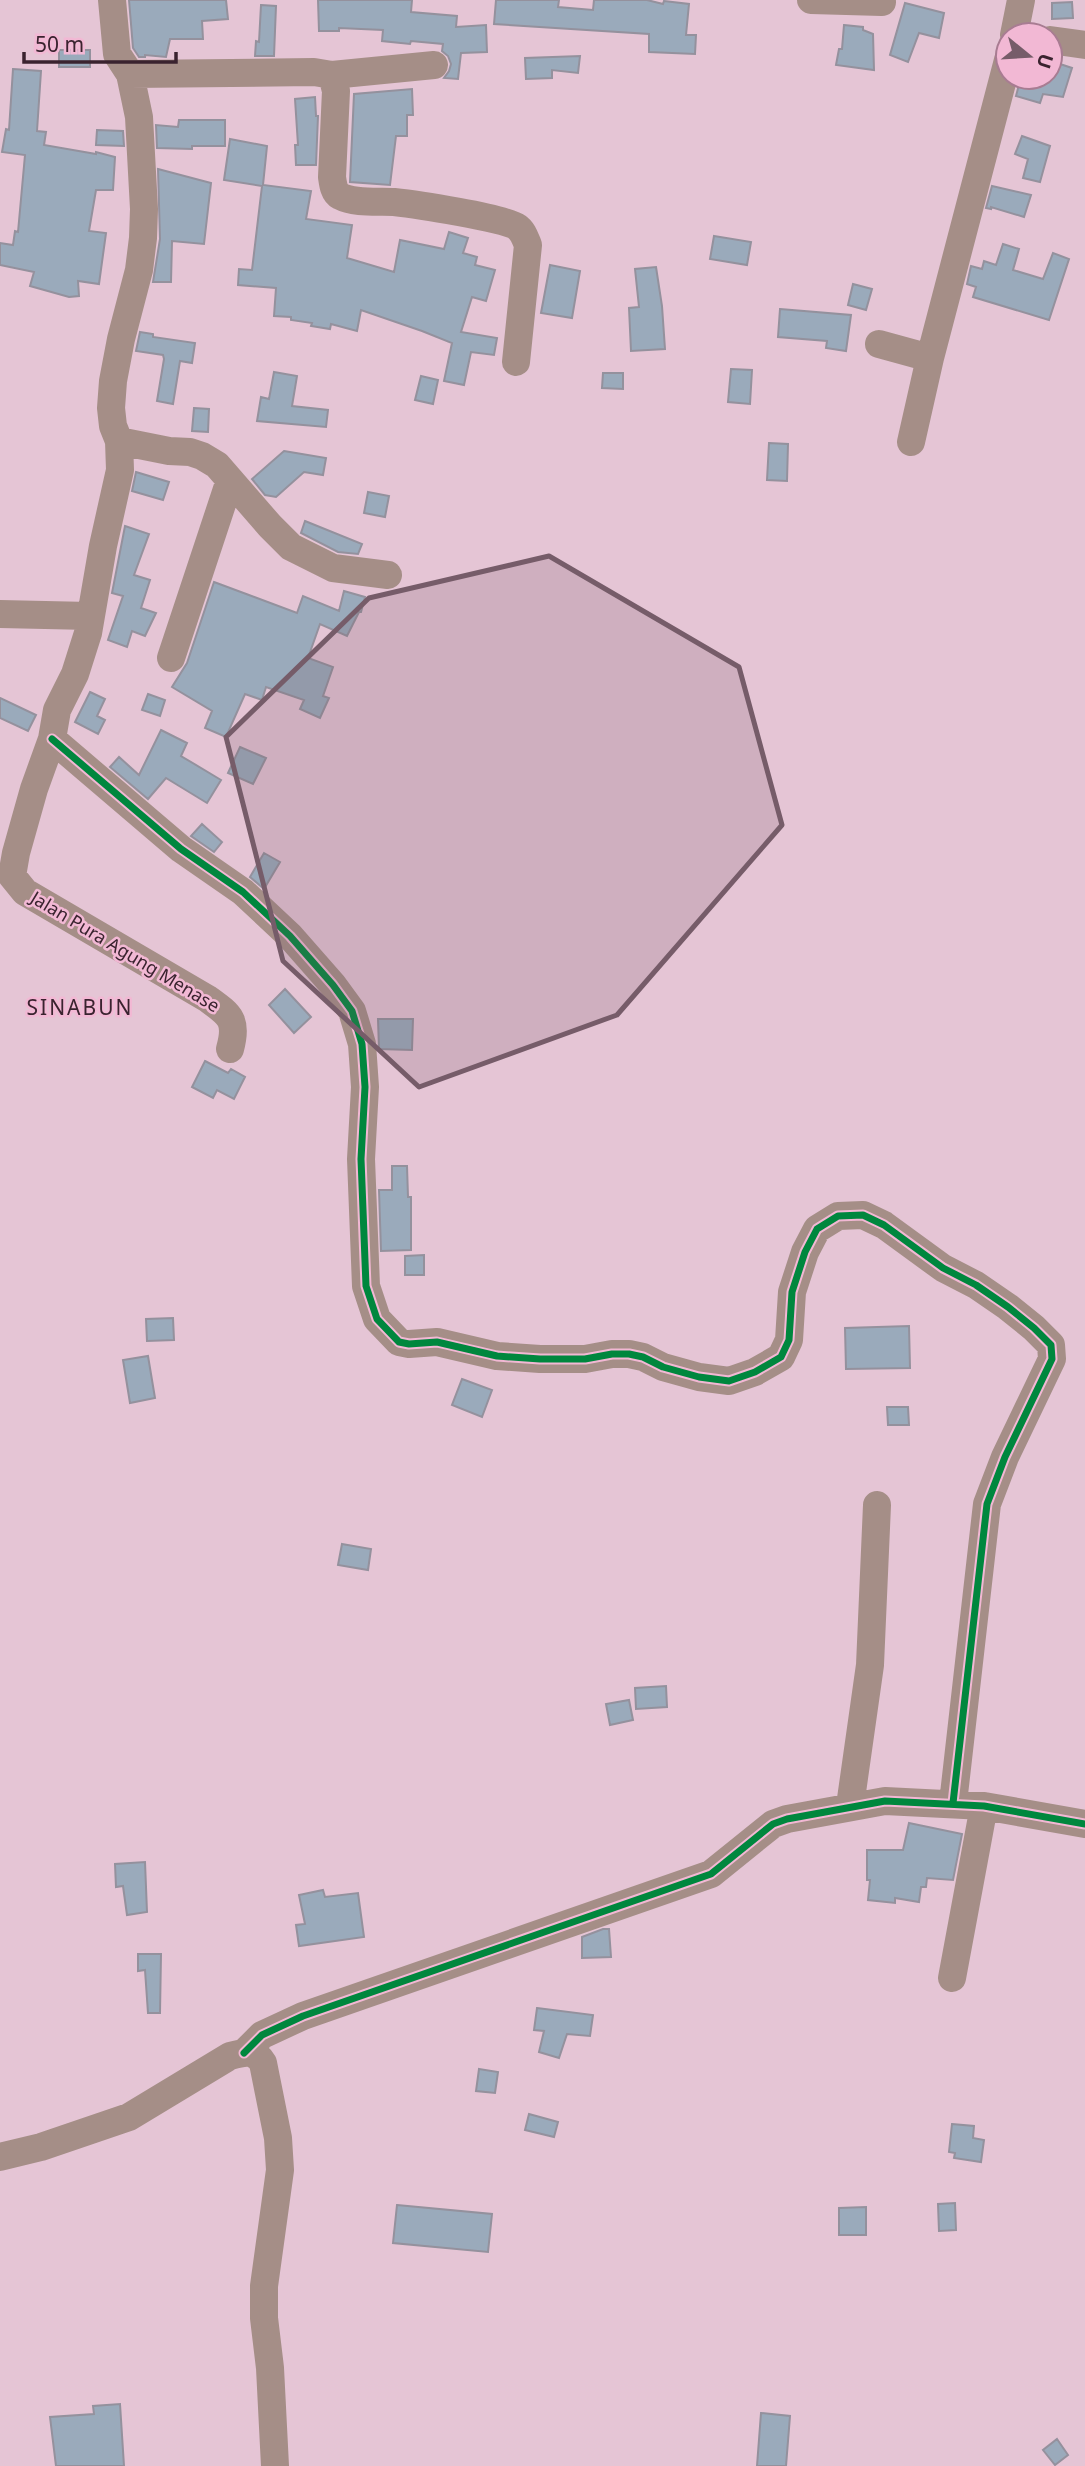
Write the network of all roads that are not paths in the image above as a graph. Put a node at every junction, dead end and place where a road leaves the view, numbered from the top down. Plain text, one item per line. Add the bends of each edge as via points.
1 (112, 0) edge
2 (811, 0) edge
3 (1021, 0) edge
4 (882, 2) dead end
5 (1017, 21) edge
6 (1064, 42) edge
7 (1085, 45) edge
8 (434, 65) dead end
9 (130, 74) junction
10 (332, 75) junction
11 (1000, 91) edge
12 (879, 344) dead end
13 (930, 358) junction
14 (516, 362) dead end
15 (119, 441) junction
16 (911, 442) dead end
17 (230, 480) junction
18 (388, 575) dead end
19 (0, 614) edge
20 (90, 616) junction
21 (171, 658) dead end
22 (52, 739) junction
23 (230, 1049) dead end
24 (877, 1505) dead end
25 (953, 1803) junction
26 (850, 1806) junction
27 (984, 1806) junction
28 (1085, 1824) edge
29 (952, 1978) dead end
30 (244, 2053) junction
31 (0, 2157) edge
32 (275, 2466) edge

1 - 9 street, Jalan Pura Agung Menase via 117,54
2 - 4 street
3 - 5 street
6 - 7 street
8 - 10 street
9 - 10 street
9 - 15 street, Jalan Pura Agung Menase via 139,117 143,237 113,381 111,408
10 - 14 street via 336,91 332,177 339,196 473,215 513,224 523,233 528,245
11 - 13 street
12 - 13 street
13 - 16 street
15 - 17 street via 190,452 217,465
15 - 20 street, Jalan Pura Agung Menase via 120,470
17 - 18 street via 291,547 333,568
17 - 21 street
19 - 20 street
20 - 22 street, Jalan Pura Agung Menase via 78,666 57,710
22 - 23 street, Jalan Pura Agung Menase via 16,853 12,876 16,883 229,1014
22 - 25 street via 181,849 243,892 290,936 352,1011 362,1044 365,1087 361,1159 366,1286 377,1319 399,1342 437,1342 497,1356 540,1359 629,1354 699,1377 730,1381 780,1357 789,1340 792,1292 817,1229 838,1216 863,1215 1008,1307 1051,1345 1052,1359 987,1504
24 - 26 street via 870,1665
25 - 26 street via 885,1801
25 - 27 street
26 - 30 street via 773,1824 711,1874 303,2016 262,2035
27 - 28 street
27 - 29 street
30 - 31 street via 230,2056 128,2117
30 - 32 street via 252,2052 263,2063 278,2138 280,2170 264,2286

